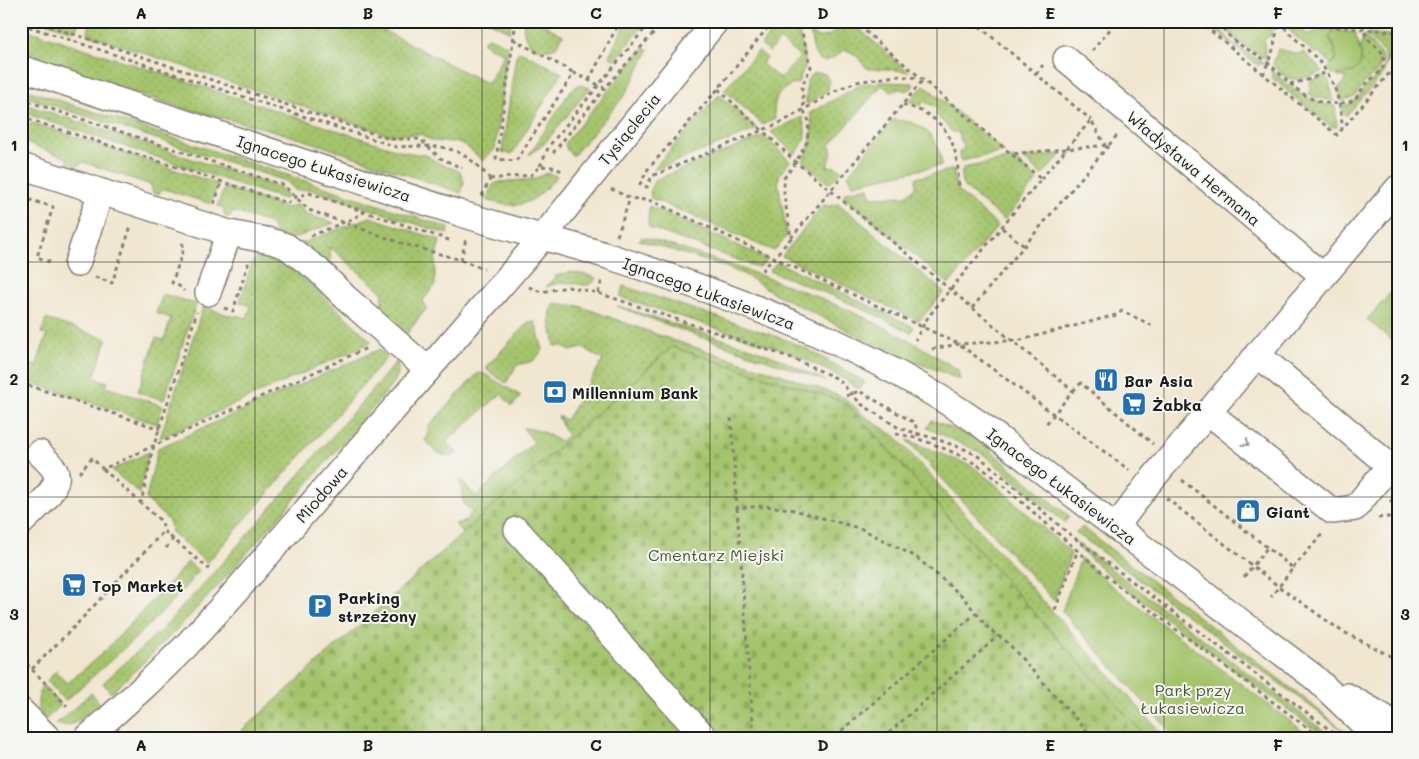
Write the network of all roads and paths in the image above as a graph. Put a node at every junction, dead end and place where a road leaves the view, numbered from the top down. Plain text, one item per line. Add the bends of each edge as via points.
1 (34, 21) edge
2 (516, 21) edge
3 (620, 21) edge
4 (651, 21) edge
5 (664, 21) edge
6 (716, 21) edge
7 (773, 21) edge
8 (800, 21) edge
9 (853, 21) edge
10 (973, 21) edge
11 (1117, 21) edge
12 (1199, 21) edge
13 (1219, 21) edge
14 (1236, 21) edge
15 (1297, 21) edge
16 (1348, 21) edge
17 (1362, 21) edge
18 (1391, 21) edge
19 (1279, 23) edge
20 (21, 24) edge
21 (1398, 27) edge
22 (1349, 28) junction
23 (1365, 30) junction
24 (1398, 32) edge
25 (513, 39) junction
26 (1268, 63) junction
27 (1398, 63) edge
28 (1071, 64) joint
29 (21, 68) edge
30 (1327, 72) junction
31 (574, 74) junction
32 (1263, 75) junction
33 (922, 79) junction
34 (589, 80) junction
35 (1290, 84) junction
36 (598, 85) junction
37 (605, 88) junction
38 (718, 89) junction
39 (21, 99) edge
40 (1339, 104) junction
41 (903, 105) junction
42 (804, 111) junction
43 (21, 117) edge
44 (1092, 120) junction
45 (1342, 129) junction
46 (764, 130) junction
47 (1105, 145) junction
48 (426, 146) junction
49 (1068, 149) junction
50 (553, 153) dead end
51 (1011, 154) junction
52 (796, 162) junction
53 (21, 166) edge
54 (540, 166) dead end
55 (462, 168) dead end
56 (648, 169) junction
57 (652, 176) junction
58 (1041, 179) junction
59 (1398, 188) edge
60 (960, 189) dead end
61 (831, 191) junction
62 (101, 192) junction
63 (21, 197) edge
64 (296, 197) junction
65 (644, 199) dead end
66 (365, 212) junction
67 (474, 218) junction
68 (342, 223) junction
69 (1002, 228) junction
70 (139, 229) dead end
71 (229, 233) junction
72 (542, 238) junction
73 (791, 238) junction
74 (174, 240) dead end
75 (452, 241) dead end
76 (286, 246) junction
77 (1024, 246) junction
78 (252, 257) dead end
79 (774, 257) junction
80 (76, 268) junction
81 (762, 271) dead end
82 (1323, 276) junction
83 (950, 290) junction
84 (541, 292) dead end
85 (202, 300) junction
86 (972, 308) junction
87 (922, 326) junction
88 (1153, 326) dead end
89 (916, 340) dead end
90 (1010, 341) junction
91 (959, 344) junction
92 (370, 346) dead end
93 (932, 348) dead end
94 (1257, 354) junction
95 (428, 370) junction
96 (21, 383) edge
97 (1073, 391) junction
98 (851, 394) junction
99 (846, 396) dead end
100 (1208, 412) junction
101 (1055, 414) junction
102 (731, 418) dead end
103 (1045, 426) dead end
104 (160, 428) junction
105 (918, 433) junction
106 (896, 434) dead end
107 (919, 439) junction
108 (1153, 445) dead end
109 (154, 446) junction
110 (39, 452) dead end
111 (103, 469) junction
112 (1393, 470) edge
113 (1183, 480) dead end
114 (56, 482) junction
115 (1148, 484) junction
116 (141, 503) junction
117 (738, 508) junction
118 (1332, 511) junction
119 (21, 523) edge
120 (1116, 526) junction
121 (517, 530) dead end
122 (164, 531) junction
123 (173, 539) junction
124 (166, 548) dead end
125 (1267, 548) junction
126 (1077, 552) junction
127 (1253, 566) junction
128 (1293, 568) junction
129 (209, 569) dead end
130 (1244, 577) dead end
131 (1278, 586) junction
132 (1271, 596) dead end
133 (1055, 610) dead end
134 (976, 613) junction
135 (998, 636) junction
136 (21, 658) edge
137 (1398, 660) edge
138 (32, 669) junction
139 (1315, 678) junction
140 (67, 706) dead end
141 (21, 711) edge
142 (1398, 727) edge
143 (890, 732) junction
144 (48, 738) edge
145 (87, 738) edge
146 (705, 738) edge
147 (754, 738) edge
148 (833, 738) edge
149 (883, 738) edge
150 (895, 738) edge
151 (1093, 738) edge
152 (1321, 738) edge
153 (1341, 738) edge
154 (1378, 738) edge

1 - 48 path via 390,138 420,139
2 - 25 path
3 - 34 path
4 - 36 path
5 - 37 path
6 - 72 street, Tysiąclecia
7 - 38 path
8 - 42 path via 811,67 802,86
9 - 33 path
10 - 44 path
11 - 28 path
12 - 32 path
13 - 26 path via 1234,42
14 - 19 path via 1244,25
15 - 22 path via 1310,26
16 - 22 path
17 - 23 path
18 - 21 path
19 - 26 path
19 - 30 path
20 - 48 path via 397,147
22 - 23 path
23 - 24 path
23 - 40 path via 1384,62 1378,75 1355,99
25 - 31 path
25 - 31 path via 496,159 516,161
26 - 32 path
26 - 35 path
27 - 45 path
28 - 82 street, Władysława Hermana
29 - 67 street, Ignacego Łukasiewicza
30 - 35 path
30 - 40 path
31 - 34 path
32 - 45 path via 1337,135
33 - 41 path
33 - 42 path via 896,76 856,82
33 - 51 path
34 - 36 path
35 - 40 path via 1315,100
36 - 37 path
36 - 54 path via 549,146
37 - 50 path
38 - 46 path
38 - 56 path
39 - 64 path via 283,185
40 - 45 path
41 - 60 path via 922,111 947,132 955,146
41 - 61 path
42 - 46 path
42 - 52 path via 808,121 807,142
43 - 64 path via 288,203
44 - 47 path
44 - 49 path
46 - 52 path
46 - 57 path
47 - 49 path
47 - 77 path via 1109,145
48 - 55 path via 440,158
48 - 67 path via 454,149 490,178
49 - 51 path
49 - 58 path
51 - 58 path
52 - 61 path
52 - 73 path via 784,178
53 - 62 street
56 - 57 path
56 - 57 path via 640,184 647,187
58 - 69 path
59 - 82 street
61 - 73 path
61 - 83 path
62 - 71 street
62 - 80 street
63 - 80 path via 53,207 37,257
64 - 66 path via 309,193
64 - 68 path via 308,210
65 - 79 path
66 - 68 path
66 - 75 path
67 - 68 path via 461,260
67 - 72 street, Ignacego Łukasiewicza
68 - 76 path
69 - 77 path
69 - 83 path
70 - 80 path via 130,226 112,283
71 - 76 street
71 - 85 street
72 - 95 street, Miodowa
72 - 120 street, Ignacego Łukasiewicza via 610,256 687,283 848,347 957,408
73 - 79 path
74 - 85 path via 182,243 184,248 172,283
76 - 95 street via 317,268
77 - 86 path
78 - 85 path via 233,311
79 - 81 path
79 - 87 path
82 - 94 street
83 - 86 path
83 - 87 path
84 - 98 path via 568,287 598,293 792,358 838,379
85 - 104 path
86 - 90 path
87 - 89 path
87 - 91 path
88 - 90 path via 1122,311
90 - 91 path
90 - 97 path
91 - 93 path
91 - 101 path
92 - 109 path
94 - 100 street
94 - 112 street
95 - 145 street, Miodowa via 192,640
96 - 104 path
97 - 101 path
97 - 108 path via 1081,382
98 - 99 path
98 - 105 path via 860,404 899,428
98 - 105 path via 859,391 915,423
100 - 115 street
100 -> 118 street
101 - 103 path
101 - 115 path
102 - 117 path
104 - 109 path
105 - 107 path
105 - 153 path via 981,458 1068,533
106 - 107 path
107 - 126 path via 973,462 994,477
109 - 111 path
109 - 116 path
110 - 114 street via 55,471
111 - 114 path via 92,458 75,478
111 - 116 path
112 - 118 street via 1355,508
113 - 125 path
114 - 119 street
115 - 120 street
115 - 127 path
116 - 122 path via 162,522
117 - 134 path via 765,506 790,509 862,528 916,557 962,596
117 - 147 path
118 - 128 path via 1328,527
120 - 139 street, Ignacego Łukasiewicza
121 - 146 street
122 - 123 path
122 - 138 path
123 - 124 path
123 - 129 path
125 - 127 path
125 - 128 path
126 - 133 path
126 - 152 path
127 - 130 path
127 - 131 path
128 - 131 path
131 - 132 path
131 - 137 path via 1340,630
134 - 135 path
134 - 148 path
135 - 143 path
135 - 151 path
136 - 138 path
138 - 140 path
139 - 142 street, Ignacego Łukasiewicza
139 - 154 street, Ignacego Łukasiewicza
141 - 144 street
143 - 149 path
143 - 150 path

